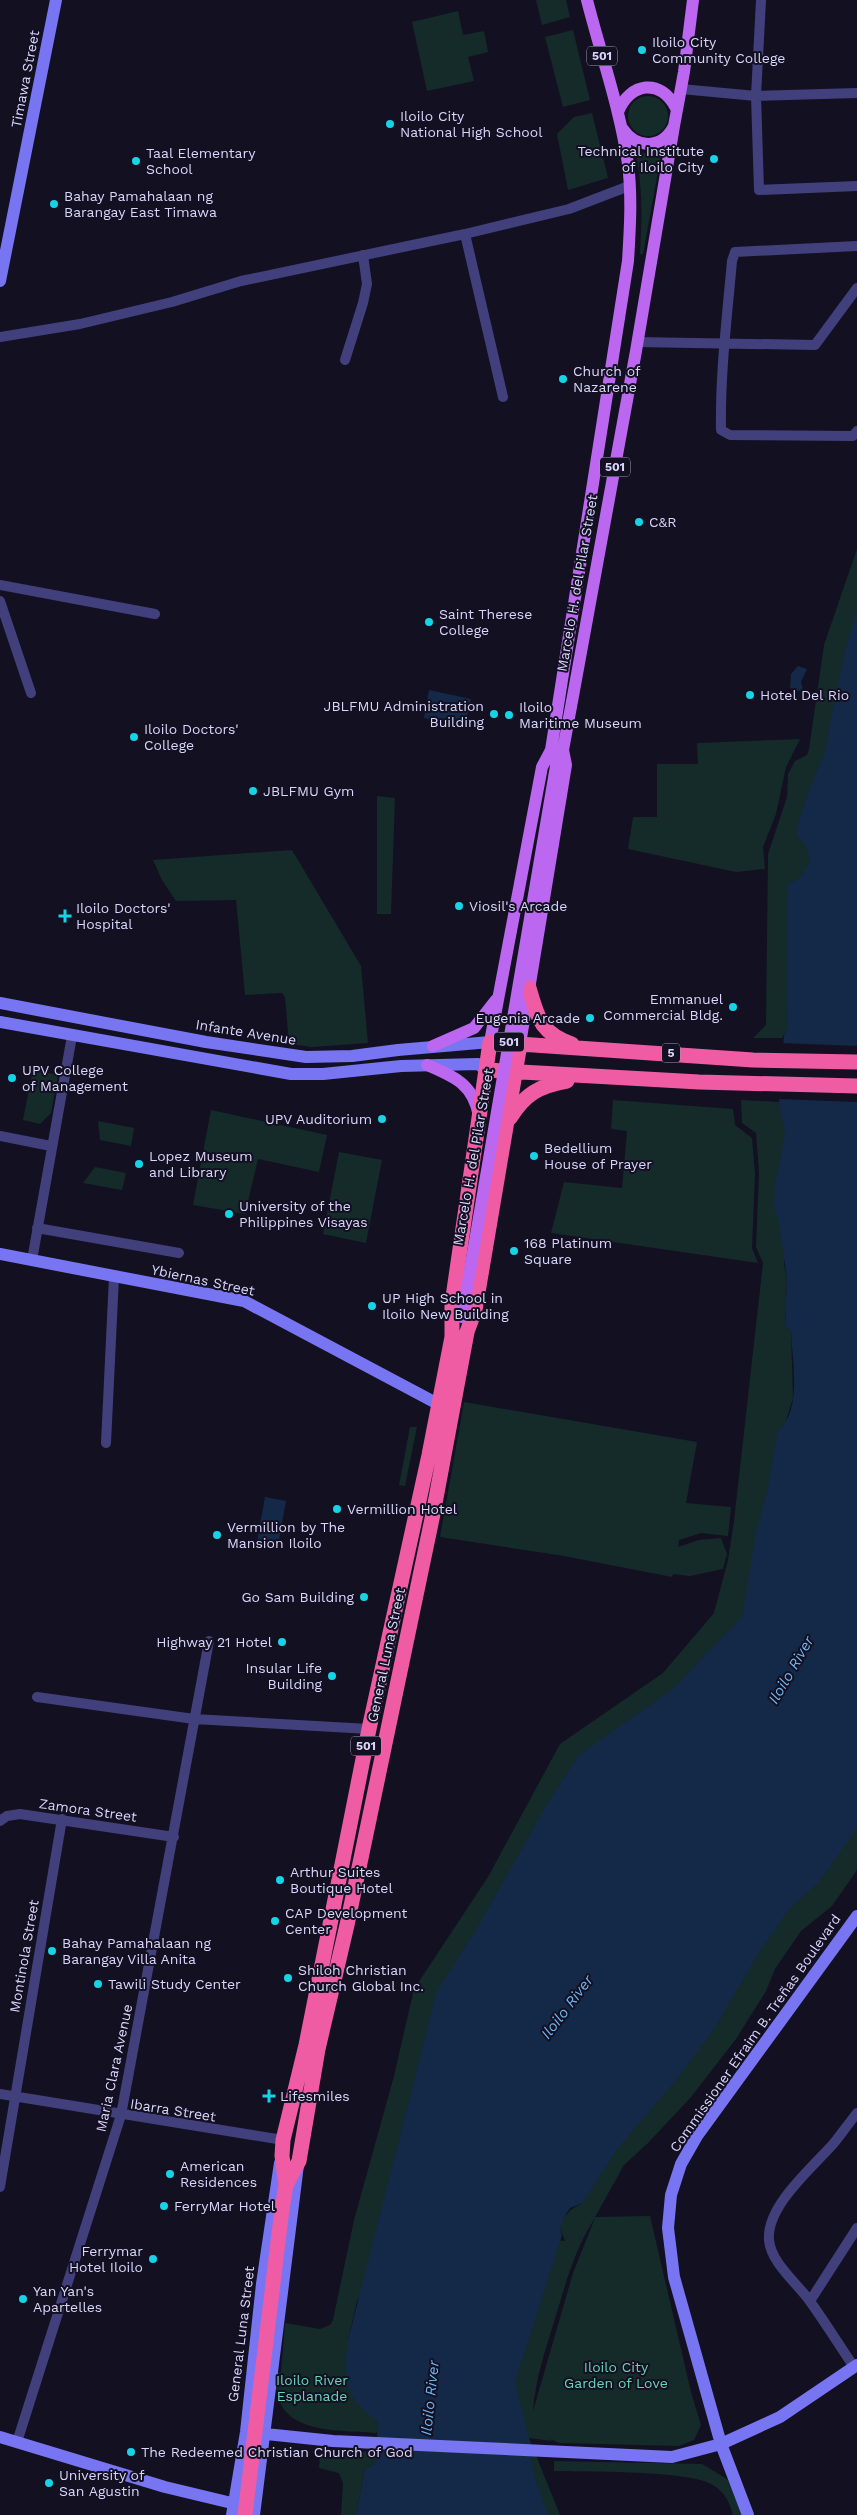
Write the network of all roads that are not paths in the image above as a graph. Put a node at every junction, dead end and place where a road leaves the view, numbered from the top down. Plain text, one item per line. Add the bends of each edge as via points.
1 (56, 0) edge
2 (587, 0) edge
3 (693, 0) edge
4 (761, 0) edge
5 (681, 89) junction
6 (857, 93) edge
7 (756, 96) junction
8 (676, 108) junction
9 (618, 112) junction
10 (621, 126) junction
11 (674, 126) junction
12 (629, 186) junction
13 (857, 186) edge
14 (465, 234) junction
15 (857, 246) edge
16 (362, 256) junction
17 (0, 281) edge
18 (857, 288) edge
19 (0, 338) edge
20 (637, 342) junction
21 (725, 344) junction
22 (345, 360) dead end
23 (504, 397) dead end
24 (857, 431) edge
25 (0, 586) edge
26 (0, 601) edge
27 (154, 614) dead end
28 (30, 693) dead end
29 (557, 750) junction
30 (530, 988) junction
31 (500, 994) junction
32 (0, 1003) edge
33 (0, 1022) edge
34 (72, 1036) junction
35 (490, 1042) junction
36 (520, 1044) junction
37 (433, 1046) junction
38 (588, 1049) junction
39 (720, 1057) junction
40 (857, 1062) edge
41 (428, 1065) junction
42 (486, 1070) junction
43 (515, 1073) junction
44 (587, 1077) junction
45 (718, 1082) junction
46 (857, 1086) edge
47 (479, 1121) junction
48 (506, 1126) junction
49 (0, 1136) edge
50 (51, 1146) junction
51 (37, 1228) junction
52 (179, 1253) dead end
53 (0, 1254) edge
54 (32, 1260) junction
55 (114, 1277) junction
56 (462, 1317) junction
57 (467, 1332) junction
58 (452, 1337) junction
59 (438, 1404) junction
60 (106, 1443) dead end
61 (209, 1641) dead end
62 (36, 1697) dead end
63 (194, 1718) junction
64 (369, 1730) junction
65 (360, 1774) junction
66 (377, 1778) junction
67 (62, 1819) junction
68 (0, 1821) edge
69 (174, 1837) junction
70 (857, 1916) edge
71 (0, 2094) edge
72 (14, 2096) junction
73 (857, 2113) edge
74 (121, 2115) junction
75 (283, 2140) junction
76 (282, 2156) junction
77 (299, 2161) junction
78 (286, 2185) junction
79 (0, 2187) edge
80 (857, 2228) edge
81 (810, 2301) junction
82 (856, 2366) edge
83 (246, 2432) junction
84 (266, 2434) junction
85 (0, 2437) edge
86 (17, 2442) junction
87 (721, 2444) junction
88 (244, 2511) edge
89 (748, 2515) edge

1 - 17 main road, Timawa Street
2 - 9 main road, 501
3 - 5 main road, 501
4 - 7 street
5 - 7 street
5 - 8 main road, 501
6 - 7 street
7 - 13 street via 759,190
8 - 9 main road via 667,94 647,87 633,91 622,102
8 - 11 main road, 501
9 - 10 main road, 501
10 - 11 main road via 631,139 646,145 656,144 665,138
10 - 12 main road, Marcelo H. del Pilar Street / 501
11 - 20 main road, Marcelo H. del Pilar Street / 501
12 - 14 street via 569,209
12 - 29 main road, Marcelo H. del Pilar Street / 501 via 628,261
14 - 16 street
14 - 23 street
15 - 21 street via 735,252
16 - 19 street via 241,281 80,324
16 - 22 street via 367,284
18 - 21 street via 815,345
20 - 21 street
20 - 29 main road, Marcelo H. del Pilar Street / 501
21 - 24 street via 721,430 730,435 853,436
25 - 27 street
26 - 28 street
29 - 30 main road, Marcelo H. del Pilar Street via 566,765
29 - 31 main road, Marcelo H. del Pilar Street via 542,767
29 - 56 main road, Marcelo H. del Pilar Street / 501, bridge
30 - 36 main road, Marcelo H. del Pilar Street
30 - 38 highway via 536,1014 547,1031
31 - 35 main road, Marcelo H. del Pilar Street
31 - 37 main road via 474,1028
32 - 37 main road, Infante Avenue via 206,1042 306,1057 352,1056
33 - 34 main road
34 - 41 main road via 291,1074
34 - 50 street
35 - 36 highway, 5
35 - 37 main road, Infante Avenue
35 - 42 highway, Marcelo H. del Pilar Street
36 - 38 highway, 5
36 - 43 highway, Marcelo H. del Pilar Street
38 - 39 highway, 5
39 - 40 highway, 5
39 - 45 highway
41 - 42 main road via 478,1064
41 - 47 main road via 463,1083 474,1100
42 - 43 highway, 5
42 - 47 highway, General Luna Street
43 - 44 highway, 5
43 - 48 highway, General Luna Street
44 - 45 highway, 5
44 - 48 highway via 534,1091 518,1105
45 - 46 highway, 5
47 - 58 highway, General Luna Street via 450,1316
48 - 57 highway, General Luna Street via 475,1310
49 - 50 street
50 - 51 street
51 - 52 street
51 - 54 street
53 - 54 main road, Ybiernas Street
54 - 55 main road, Ybiernas Street
55 - 59 main road, Ybiernas Street via 244,1301
55 - 60 street
56 - 57 main road, General Luna Street / 501
56 - 58 main road, General Luna Street / 501
57 - 66 highway, General Luna Street / 501 via 450,1430
58 - 59 highway, General Luna Street / 501
59 - 64 highway, General Luna Street / 501
61 - 63 street, Maria Clara Avenue
62 - 63 street
63 - 64 street
63 - 69 street, Maria Clara Avenue
64 - 65 highway, General Luna Street / 501
65 - 66 highway
65 - 75 highway, General Luna Street / 501 via 306,2045
66 - 77 highway, General Luna Street / 501 via 318,2049
67 - 68 street, Zamora Street via 13,1814
67 - 69 street, Zamora Street
67 - 72 street, Montinola Street
69 - 74 street, Maria Clara Avenue
70 - 87 main road, Commissioner Efraim B. Treñas Boulevard via 697,2136 681,2164 671,2195 668,2228 674,2276
71 - 72 street, Ibarra Street
72 - 74 street, Ibarra Street
72 - 79 street, Montinola Street
73 - 81 street via 799,2179 771,2226 769,2240 774,2255
74 - 75 street, Ibarra Street
74 - 86 street, Maria Clara Avenue
75 - 76 highway, General Luna Street / 501
76 - 78 highway, General Luna Street / 501
76 - 83 main road, General Luna Street / 501 via 262,2284
77 - 78 highway, General Luna Street / 501
77 - 84 main road, General Luna Street / 501
78 - 88 highway, 501, bridge
80 - 81 street
81 - 82 street
82 - 87 main road via 780,2417
83 - 84 main road
83 - 88 main road, General Luna Street / 501
84 - 87 main road via 669,2457
84 - 88 main road, General Luna Street / 501
85 - 86 main road
86 - 88 main road
87 - 89 main road, Commissioner Efraim B. Treñas Boulevard

